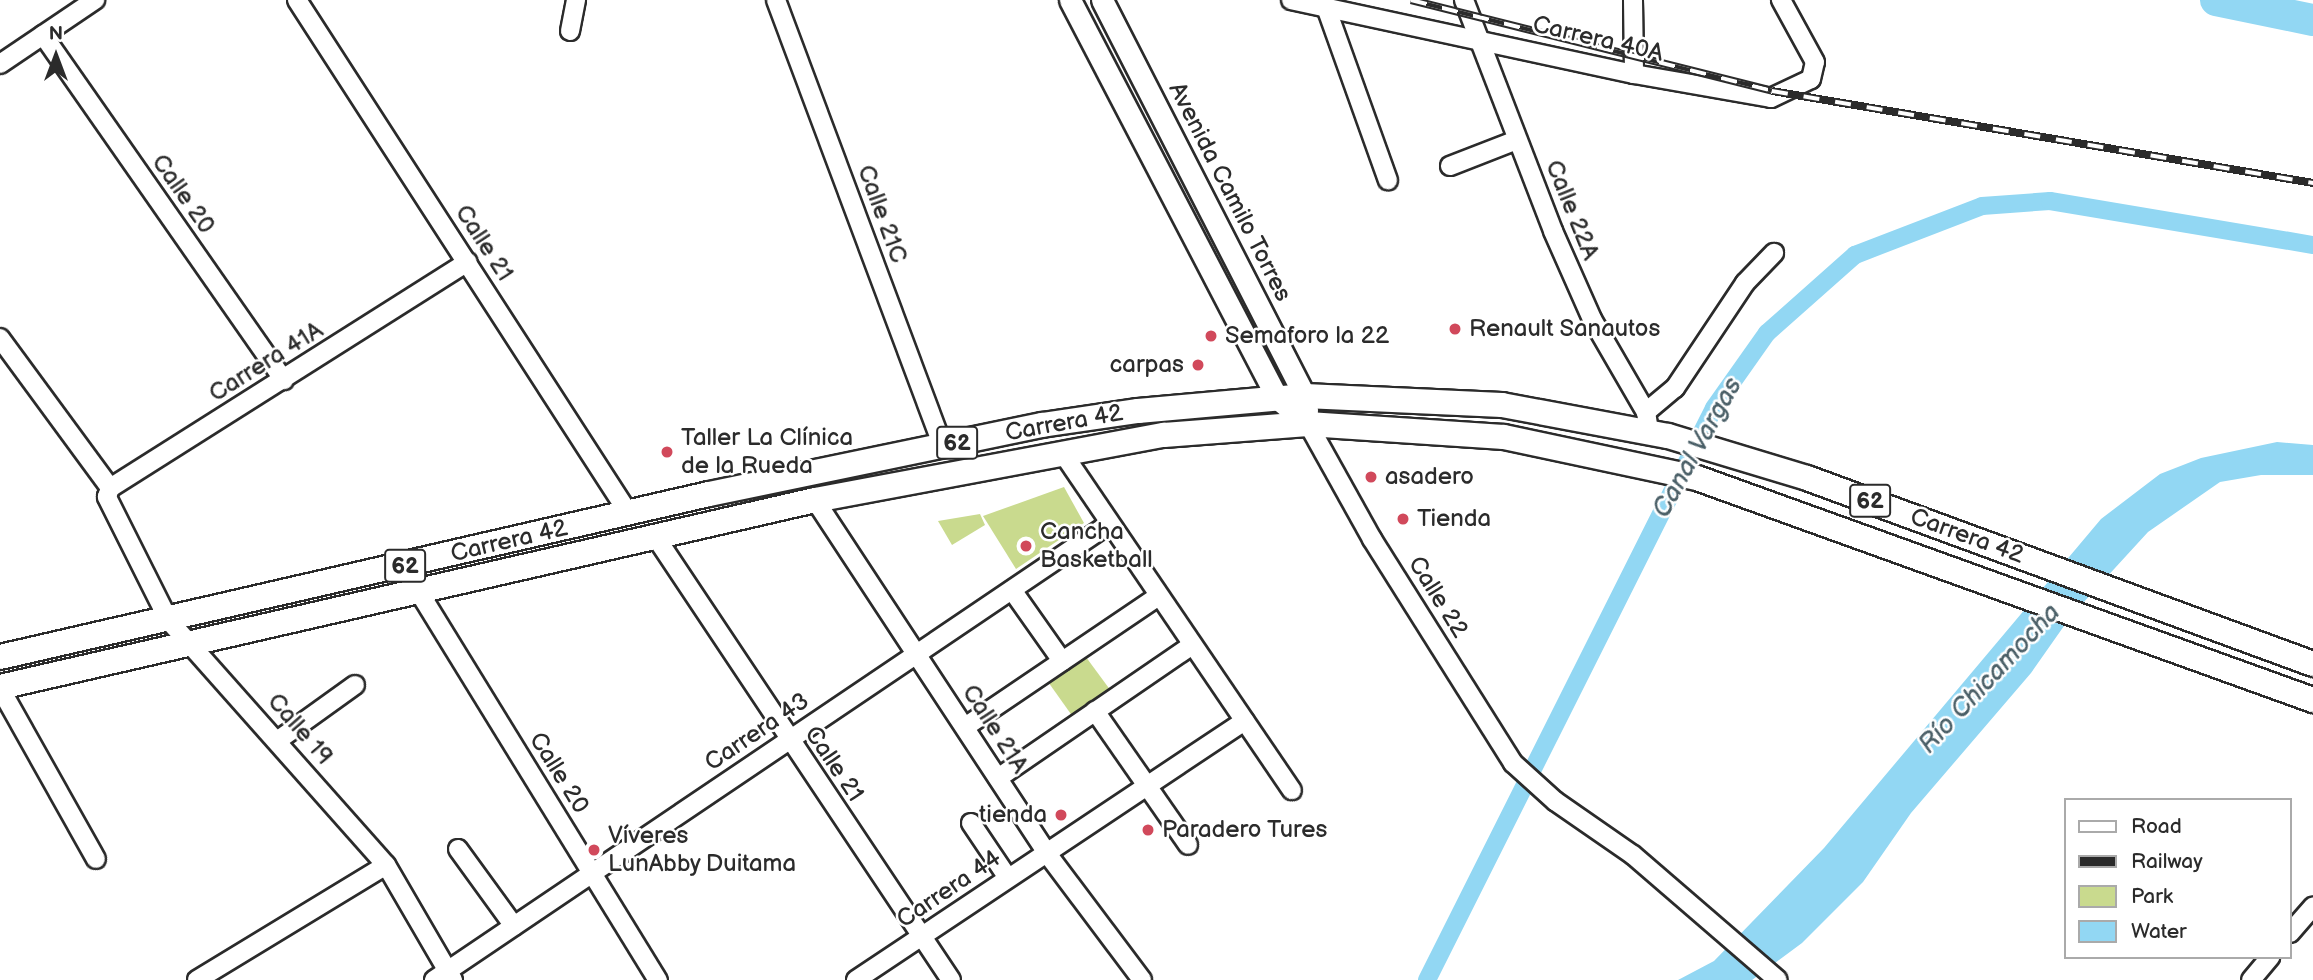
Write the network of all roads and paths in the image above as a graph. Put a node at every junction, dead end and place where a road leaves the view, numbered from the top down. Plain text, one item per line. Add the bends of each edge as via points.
1 (95, 0) edge
2 (297, 0) edge
3 (576, 0) edge
4 (776, 0) edge
5 (1070, 0) edge
6 (1102, 0) edge
7 (1292, 0) edge
8 (1464, 0) edge
9 (1633, 0) edge
10 (1781, 0) edge
11 (1327, 10) junction
12 (570, 31) dead end
13 (43, 35) junction
14 (1482, 42) junction
15 (0, 64) edge
16 (1634, 74) junction
17 (1517, 140) junction
18 (1450, 166) dead end
19 (1388, 180) dead end
20 (1774, 253) dead end
21 (467, 262) junction
22 (0, 338) edge
23 (284, 380) junction
24 (1305, 396) junction
25 (1278, 399) junction
26 (1308, 424) junction
27 (1654, 427) junction
28 (943, 446) junction
29 (1062, 452) junction
30 (110, 488) junction
31 (815, 500) junction
32 (629, 513) junction
33 (1109, 524) junction
34 (657, 539) junction
35 (1012, 590) junction
36 (419, 592) junction
37 (1157, 597) junction
38 (169, 621) junction
39 (193, 643) junction
40 (1191, 646) junction
41 (917, 654) junction
42 (0, 657) edge
43 (1062, 661) junction
44 (2313, 664) edge
45 (355, 685) dead end
46 (0, 687) edge
47 (2313, 700) edge
48 (1095, 711) junction
49 (1244, 721) junction
50 (965, 727) junction
51 (278, 741) junction
52 (789, 741) junction
53 (998, 778) junction
54 (1148, 786) junction
55 (1292, 790) dead end
56 (971, 823) dead end
57 (1188, 845) dead end
58 (458, 849) dead end
59 (1046, 852) junction
60 (96, 859) dead end
61 (386, 865) junction
62 (592, 873) junction
63 (1008, 878) junction
64 (2313, 906) edge
65 (514, 926) junction
66 (2292, 931) edge
67 (921, 937) junction
68 (2268, 959) edge
69 (207, 977) edge
70 (445, 977) edge
71 (658, 980) edge
72 (856, 980) edge
73 (951, 980) edge
74 (1142, 980) edge
75 (1778, 980) edge
76 (2251, 980) edge

1 - 13 street
2 - 21 street, Calle 21
3 - 12 street
4 - 28 street, Calle 21C
5 - 25 main road
6 - 24 main road, Avenida Camilo Torres
7 - 11 street, Carrera 40A
8 - 14 street, Calle 22A
9 - 16 street
10 - 16 street, Carrera 40A via 1815,62 1811,79 1771,97
11 - 14 street, Carrera 40A
11 - 19 street
13 - 15 street
13 - 23 street, Calle 20
14 - 16 street, Carrera 40A
14 - 17 street, Calle 22A
17 - 18 street
17 - 27 street, Calle 22A via 1592,319
20 - 27 street via 1745,283
21 - 23 street, Carrera 41A
21 - 32 street, Calle 21
22 - 30 street
23 - 30 street, Carrera 41A
24 - 25 highway, Carrera 42 / 62
24 - 26 main road, Avenida Camilo Torres
24 - 27 highway, Carrera 42 / 62 via 1502,405
25 - 26 main road
25 - 28 highway, Carrera 42 / 62 via 1138,411
26 - 29 highway, Carrera 42 / 62 via 1164,435
26 - 47 highway, Carrera 42 / 62 via 1504,437 1697,478
26 - 75 street, Calle 22 via 1372,539 1513,763 1633,855
27 - 44 highway, Carrera 42 / 62
28 - 32 highway, Carrera 42 / 62
29 - 31 highway, Carrera 42 / 62
29 - 33 street
30 - 38 street, Calle 19 via 107,497 112,510
31 - 34 highway, Carrera 42 / 62
31 - 41 street, Calle 21A
32 - 38 highway, Carrera 42 / 62
33 - 35 street, Carrera 43
33 - 37 street
34 - 36 highway, Carrera 42 / 62
34 - 52 street, Calle 21
35 - 41 street, Carrera 43
35 - 43 street
36 - 39 highway, Carrera 42 / 62
36 - 62 street, Calle 20
37 - 40 street
37 - 43 street
38 - 39 street, Calle 19
38 - 42 highway, Carrera 42 / 62
39 - 46 highway, Carrera 42 / 62
39 - 51 street, Calle 19
40 - 48 street
40 - 49 street
41 - 50 street, Calle 21A
41 - 52 street, Carrera 43
43 - 50 street
45 - 51 street
46 - 60 street
48 - 53 street
48 - 54 street
49 - 54 street, Carrera 44
49 - 55 street
50 - 53 street, Calle 21A
51 - 61 street, Calle 19
52 - 62 street, Carrera 43
52 - 67 street, Calle 21
53 - 59 street, Calle 21A
54 - 57 street
54 - 59 street, Carrera 44
56 - 63 street
58 - 65 street
59 - 63 street, Carrera 44
59 - 74 street, Calle 21A
61 - 69 street
61 - 70 street, Calle 19
62 - 65 street, Carrera 43
62 - 71 street, Calle 20
63 - 67 street, Carrera 44
64 - 66 street
65 - 70 street, Carrera 43
67 - 72 street, Carrera 44
67 - 73 street, Calle 21
68 - 76 street

